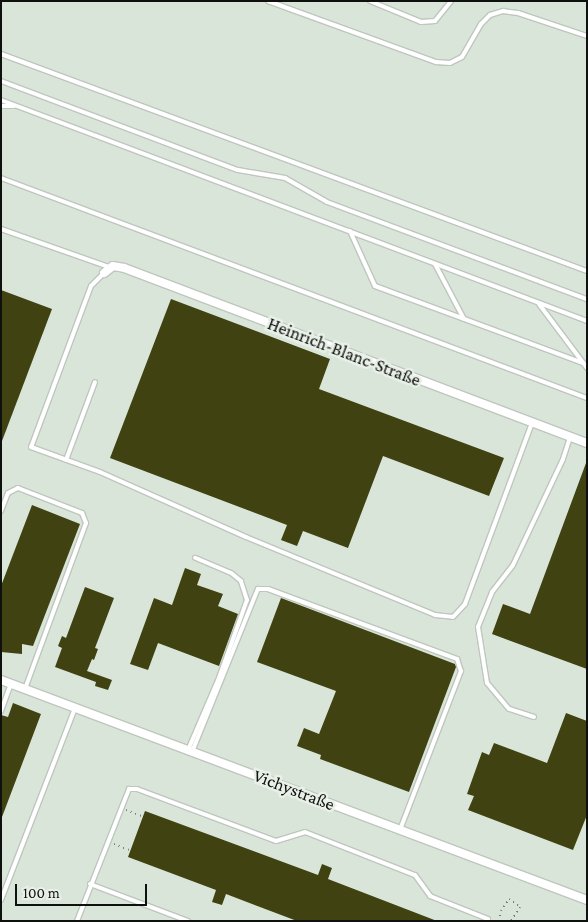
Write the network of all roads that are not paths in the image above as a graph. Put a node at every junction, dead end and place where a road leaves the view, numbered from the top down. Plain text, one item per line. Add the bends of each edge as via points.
1 (268, 1) edge
2 (370, 1) edge
3 (451, 1) edge
4 (587, 36) edge
5 (1, 54) edge
6 (1, 81) edge
7 (1, 100) edge
8 (1, 106) edge
9 (17, 106) junction
10 (1, 178) edge
11 (1, 229) edge
12 (350, 232) junction
13 (434, 264) junction
14 (107, 270) junction
15 (587, 271) edge
16 (587, 299) edge
17 (539, 303) junction
18 (464, 319) junction
19 (587, 321) edge
20 (583, 363) junction
21 (587, 368) edge
22 (95, 382) dead end
23 (587, 398) edge
24 (532, 423) junction
25 (570, 437) junction
26 (587, 443) edge
27 (66, 460) junction
28 (1, 511) edge
29 (195, 558) dead end
30 (1, 680) edge
31 (11, 684) junction
32 (25, 689) junction
33 (75, 708) junction
34 (1, 711) edge
35 (534, 717) dead end
36 (190, 751) junction
37 (400, 830) junction
38 (90, 884) junction
39 (1, 900) edge
40 (587, 900) edge
41 (488, 920) edge
42 (77, 921) edge
43 (188, 921) edge

1 - 4 lane via 436,62 450,64 462,57 490,15 503,11
2 - 3 lane via 421,22 435,21
5 - 15 lane
6 - 16 lane via 238,170 285,178 327,202
7 - 9 lane
8 - 9 lane
9 - 12 lane
10 - 23 lane
11 - 14 lane
12 - 13 lane
12 - 18 lane via 375,286
13 - 17 lane
13 - 18 lane
14 - 24 street, Heinrich-Blanc-Straße via 124,268
14 - 27 lane via 91,286 31,447
17 - 19 lane
17 - 20 lane
18 - 20 lane
20 - 21 lane
22 - 27 lane
24 - 25 street, Heinrich-Blanc-Straße
24 - 27 lane via 465,604 453,617 426,612
25 - 26 street, Heinrich-Blanc-Straße
25 - 35 lane via 563,459 513,565 492,592 478,627 487,683 509,710
28 - 32 lane via 8,493 18,488 82,513 86,523
29 - 36 lane via 241,581 247,600
30 - 31 street, Vichystraße
31 - 32 street, Vichystraße
31 - 34 lane
32 - 33 street, Vichystraße
33 - 36 street, Vichystraße
33 - 39 lane
36 - 37 street, Vichystraße
36 - 37 lane via 258,589 268,589 457,660 461,671
37 - 40 street, Vichystraße
38 - 41 lane via 129,789 137,789 276,841 305,832 415,874 430,896
38 - 42 lane
38 - 43 lane

